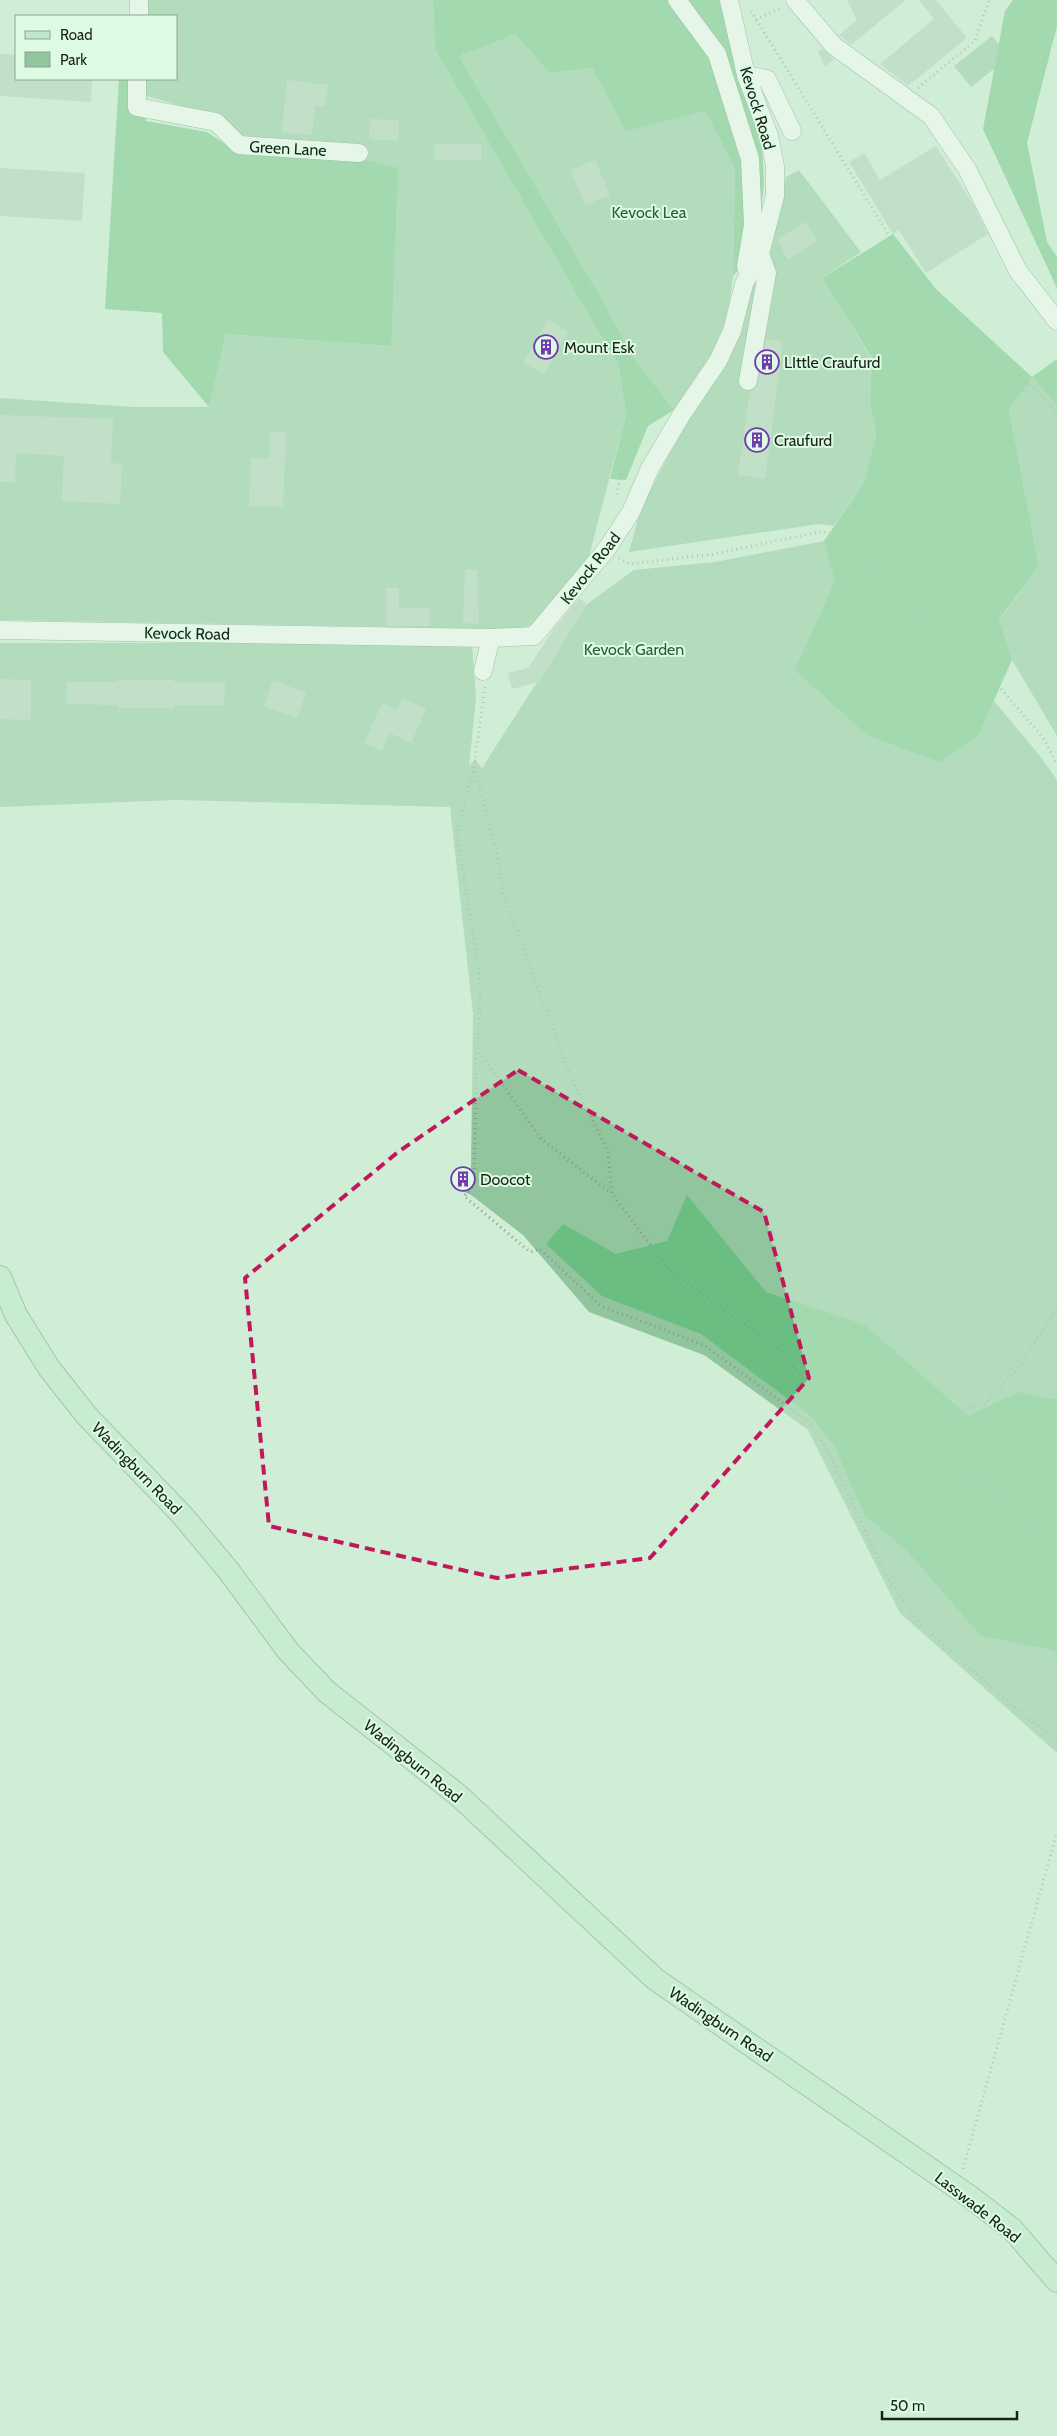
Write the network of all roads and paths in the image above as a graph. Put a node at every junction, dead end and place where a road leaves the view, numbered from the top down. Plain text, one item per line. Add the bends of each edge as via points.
1 (139, 0) edge
2 (451, 0) edge
3 (677, 0) edge
4 (729, 0) edge
5 (795, 0) edge
6 (989, 0) edge
7 (748, 6) dead end
8 (139, 15) edge
9 (756, 20) junction
10 (746, 75) junction
11 (137, 80) edge
12 (906, 98) junction
13 (792, 131) dead end
14 (358, 153) dead end
15 (760, 254) junction
16 (744, 284) junction
17 (1057, 321) edge
18 (748, 381) dead end
19 (1057, 413) edge
20 (615, 504) dead end
21 (606, 550) junction
22 (0, 630) edge
23 (491, 638) junction
24 (483, 671) joint
25 (1057, 764) edge
26 (474, 768) junction
27 (477, 1048) junction
28 (612, 1194) junction
29 (0, 1276) edge
30 (1057, 1309) edge
31 (983, 1482) junction
32 (1057, 1551) edge
33 (1057, 1742) edge
34 (1057, 1832) edge
35 (915, 2159) joint
36 (957, 2188) junction
37 (1057, 2281) edge

1 - 8 street
2 - 20 path via 466,82 625,357 634,412
3 - 16 street via 717,54 750,159 753,225
4 - 10 street, Kevock Road
5 - 9 path
5 - 12 street via 834,46
6 - 12 path via 975,41
7 - 9 path
9 - 19 path via 909,268 936,303
10 - 13 street via 768,79
10 - 15 street, Kevock Road via 769,136 775,166 775,196
11 - 14 street, Green Lane via 137,107 216,122 239,145
12 - 17 street via 931,116 962,162 1018,271
15 - 16 street, Kevock Road
15 - 18 street via 767,273
16 - 21 street, Kevock Road via 732,331 718,361 650,468 631,512
21 - 23 street, Kevock Road via 534,636
21 - 25 path via 630,564 714,554 823,530 868,562 900,606 959,640 1044,739
22 - 23 street, Kevock Road
23 - 24 street
24 - 26 path via 486,692
26 - 27 path via 457,833 479,971
26 - 28 path via 497,853 503,893 570,1074 608,1151
27 - 28 path via 540,1140
27 - 33 path via 474,1186 464,1196 530,1252 540,1249 601,1306 704,1345 810,1424 829,1453 884,1572 920,1624
28 - 31 path via 671,1272 777,1347 825,1405 894,1458
29 - 35 main road, Wadingburn Road via 16,1315 49,1368 86,1415 183,1516 288,1651 327,1692 458,1795 655,1979
30 - 31 path via 1018,1368 984,1405 949,1411 934,1436
31 - 32 path
34 - 36 path
35 - 36 main road, Lasswade Road
36 - 37 main road, Lasswade Road via 1012,2229

